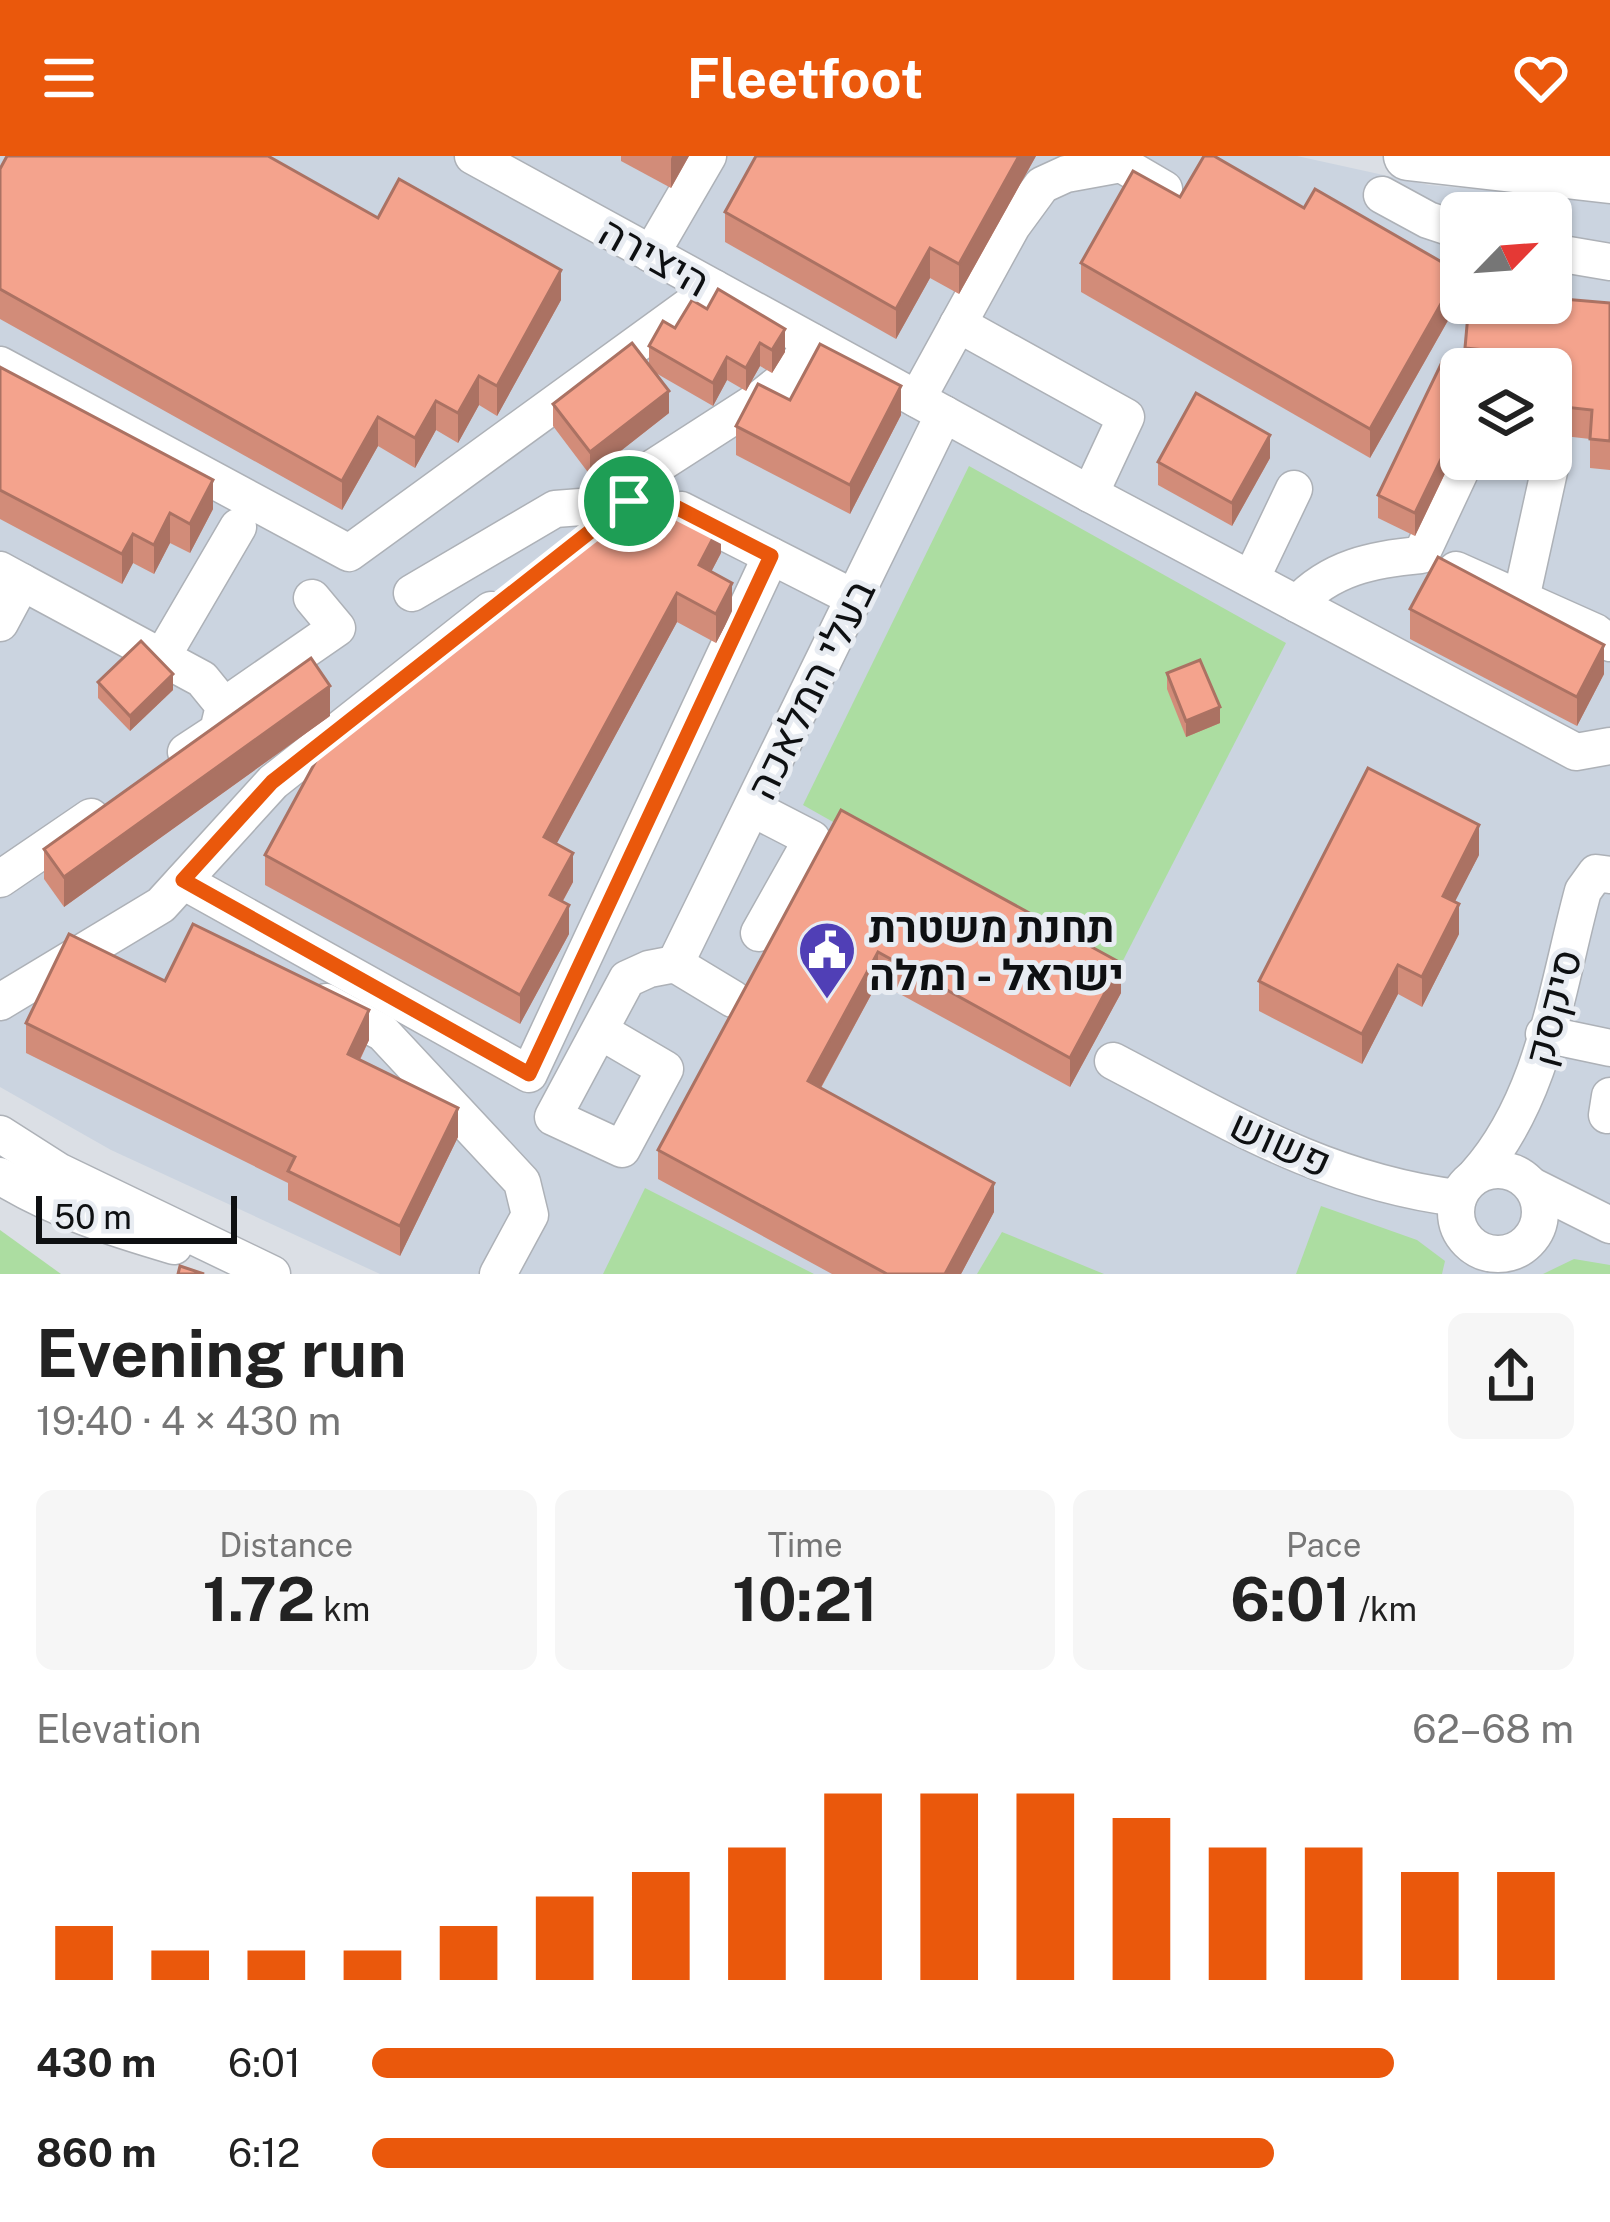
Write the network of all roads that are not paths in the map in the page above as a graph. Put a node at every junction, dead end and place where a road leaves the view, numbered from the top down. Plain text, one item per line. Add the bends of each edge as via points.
1 (473, 156) edge
2 (708, 156) edge
3 (1395, 175) edge
4 (1610, 179) edge
5 (1164, 189) edge
6 (1440, 224) edge
7 (651, 254) junction
8 (1572, 256) edge
9 (1610, 262) edge
10 (714, 288) junction
11 (958, 324) junction
12 (812, 342) junction
13 (0, 365) edge
14 (931, 407) junction
15 (1456, 480) edge
16 (1547, 480) edge
17 (1294, 489) dead end
18 (1090, 494) junction
19 (238, 527) dead end
20 (573, 545) edge
21 (1421, 555) junction
22 (771, 556) junction
23 (11, 576) edge
24 (1250, 579) junction
25 (517, 590) edge
26 (412, 593) dead end
27 (312, 598) dead end
28 (854, 598) junction
29 (1521, 598) junction
30 (1297, 604) junction
31 (0, 623) edge
32 (1610, 643) edge
33 (162, 657) junction
34 (224, 706) junction
35 (1610, 746) edge
36 (158, 772) edge
37 (119, 799) edge
38 (752, 808) junction
39 (1610, 874) edge
40 (0, 879) edge
41 (183, 880) junction
42 (154, 910) junction
43 (195, 932) edge
44 (760, 933) dead end
45 (675, 964) junction
46 (299, 988) edge
47 (733, 999) edge
48 (0, 1002) edge
49 (600, 1031) dead end
50 (1544, 1034) junction
51 (1610, 1048) edge
52 (1114, 1061) dead end
53 (1530, 1089) junction
54 (0, 1134) edge
55 (0, 1176) edge
56 (1529, 1184) junction
57 (1467, 1186) junction
58 (1610, 1228) edge
59 (1464, 1237) junction
60 (1515, 1255) edge
61 (272, 1274) edge
62 (498, 1274) edge
63 (1470, 1274) edge

1 - 7 street, היצירה
2 - 7 street
3 - 4 main road
3 - 6 street via 1428,220
5 - 11 street, בעלי המלאכה via 1121,164 1042,185
7 - 10 street, היצירה
8 - 9 street
10 - 12 street, היצירה
10 - 13 street via 349,554
11 - 14 street, בעלי המלאכה
11 - 18 street via 1126,417
12 - 14 street, היצירה
12 - 26 street via 791,374 757,401 594,506 555,509
14 - 18 street, היצירה
14 - 28 street, בעלי המלאכה
15 - 21 street
16 - 29 street
17 - 24 street
18 - 24 street, היצירה
19 - 33 street
20 - 22 street via 629,501 666,502
21 - 29 street
21 - 30 street via 1338,571
22 - 28 street
22 - 41 street via 529,1074
23 - 31 street
23 - 33 street
24 - 30 street, היצירה
25 - 41 street via 272,782
27 - 34 street via 337,628
28 - 38 street, בעלי המלאכה
29 - 32 street
30 - 35 street, היצירה via 1576,752
33 - 34 street via 202,679
34 - 36 street via 218,731
37 - 40 street
38 - 44 street via 812,839
38 - 45 street, בעלי המלאכה
39 - 50 street, סיקסק via 1597,873 1583,891
41 - 42 street
42 - 43 street
42 - 48 street
45 - 47 street
45 - 49 street via 627,979
46 - 62 street via 383,1033 522,1183 530,1215
50 - 51 street
50 - 53 street, סיקסק
52 - 57 street, פשוש via 1288,1152 1402,1191
53 - 56 street, סיקסק
53 - 57 street, סיקסק via 1508,1137
54 - 61 street via 58,1171
55 - 61 street via 95,1222
56 - 57 street via 1503,1170
56 - 58 street
56 - 60 street via 1539,1222
57 - 59 street via 1458,1225
58 - 60 street via 1567,1230
59 - 60 street via 1483,1251
59 - 63 street

